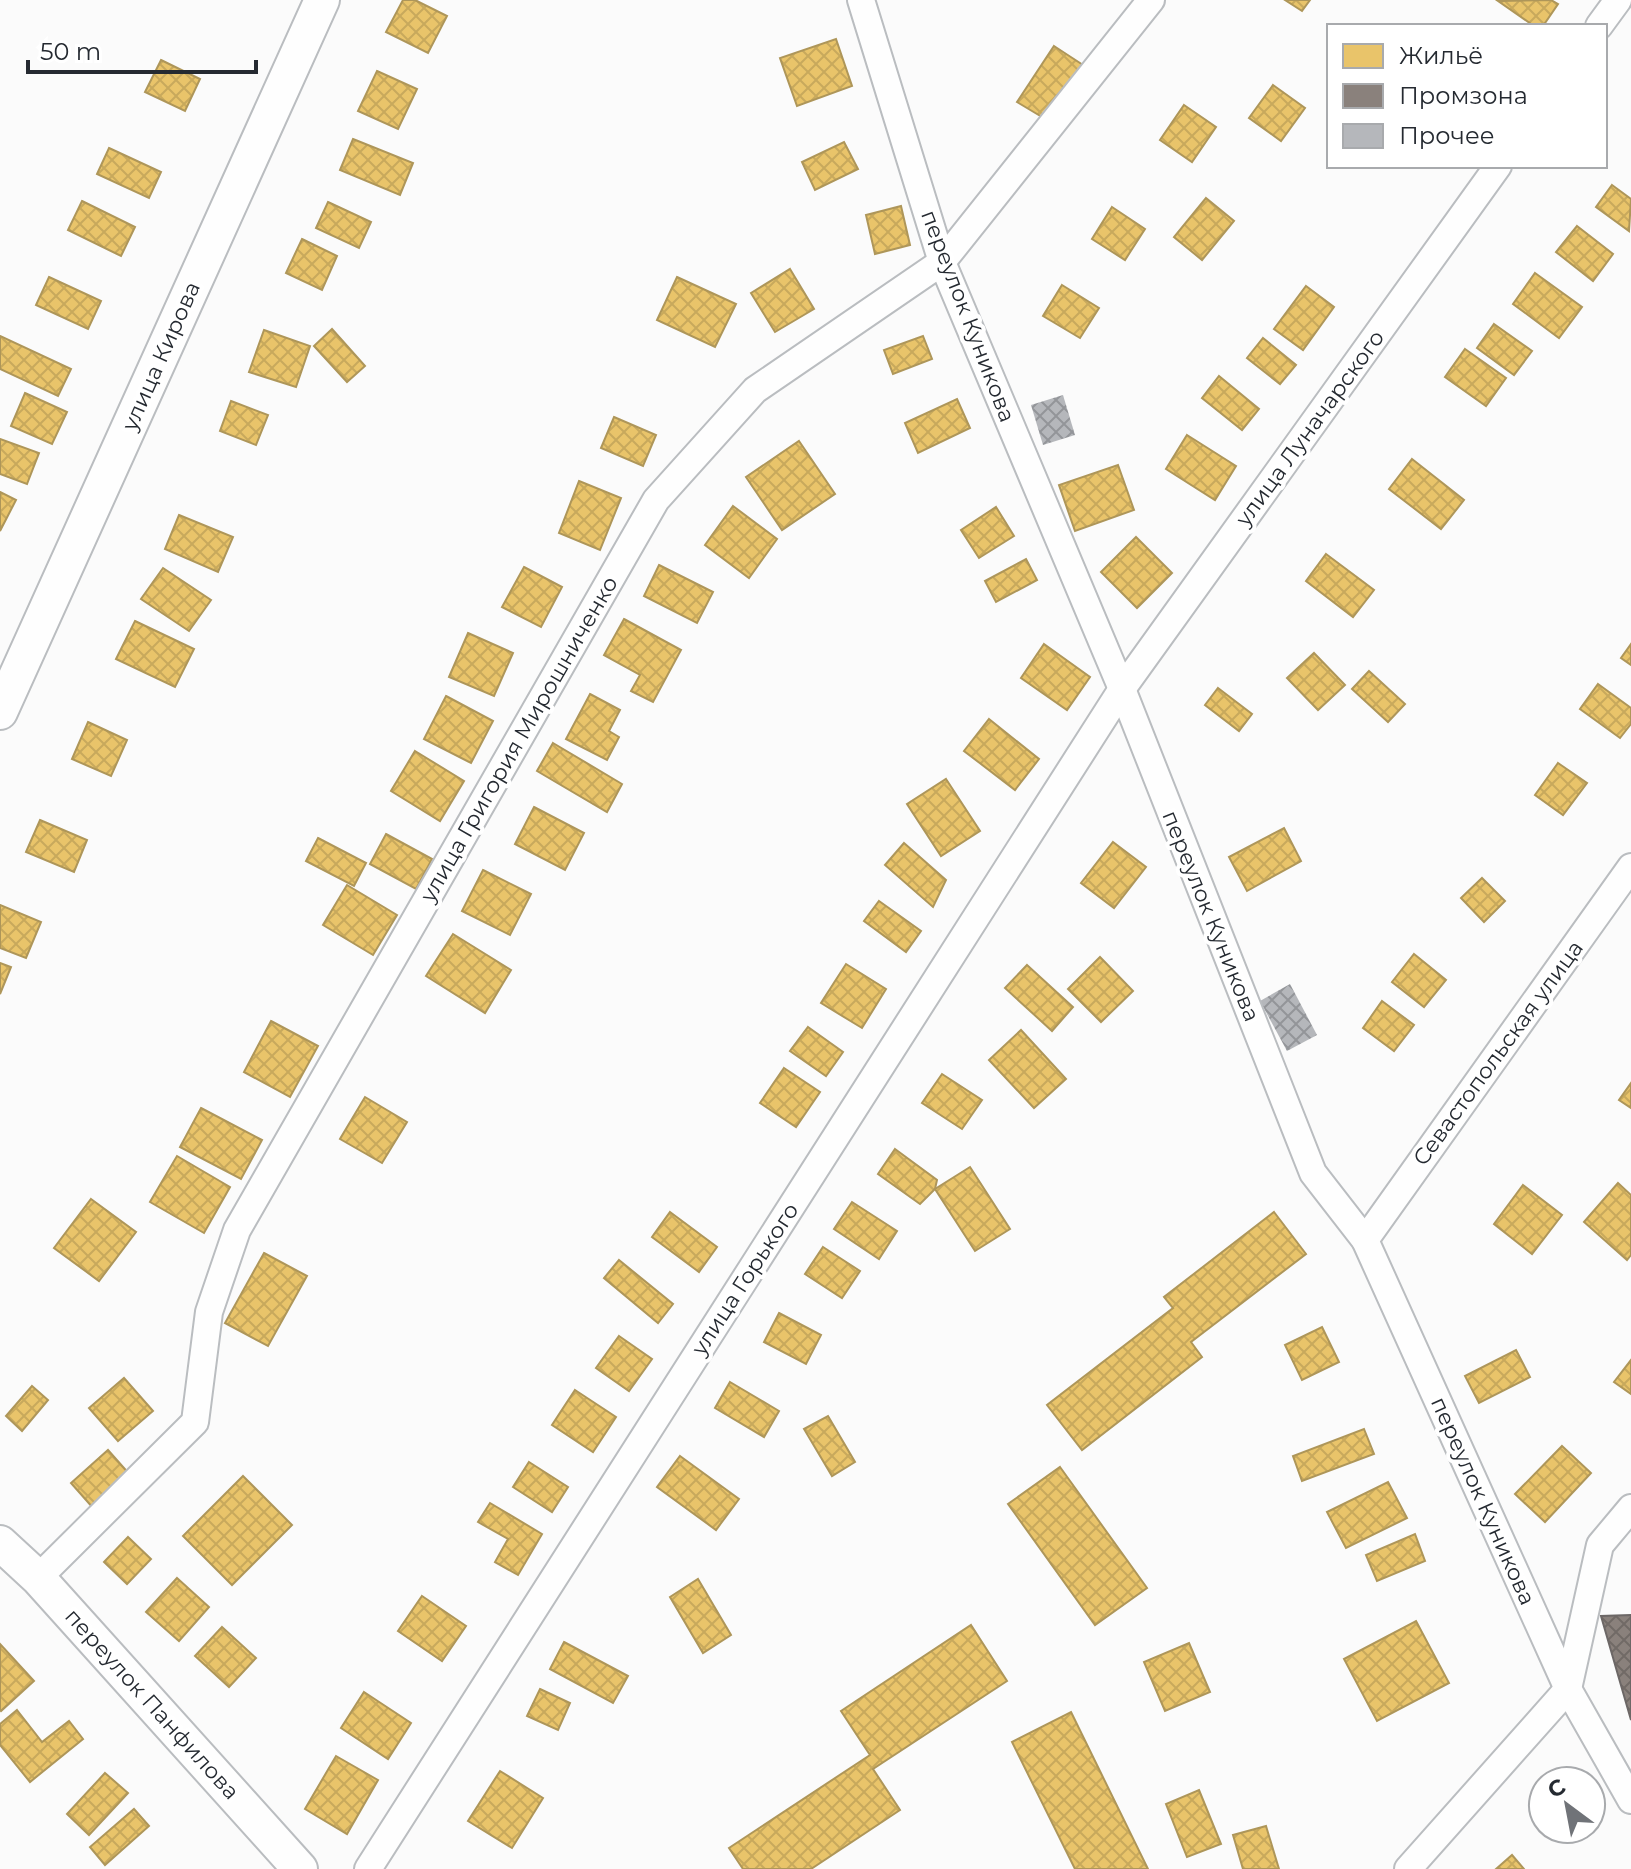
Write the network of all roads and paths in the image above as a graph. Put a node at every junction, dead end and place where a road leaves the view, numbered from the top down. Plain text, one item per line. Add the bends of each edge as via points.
1 (322, 0) edge
2 (861, 0) edge
3 (1151, 0) edge
4 (1618, 0) edge
5 (1600, 24) edge
6 (1497, 168) edge
7 (942, 262) junction
8 (1122, 689) junction
9 (0, 712) edge
10 (1631, 867) edge
11 (1365, 1240) junction
12 (1631, 1508) edge
13 (0, 1543) edge
14 (38, 1578) junction
15 (1568, 1689) junction
16 (1631, 1800) edge
17 (300, 1869) edge
18 (368, 1869) edge
19 (1408, 1869) edge

1 - 9 street, улица Кирова
2 - 7 street, переулок Куникова
3 - 7 street, улица Григория Мирошниченко
4 - 5 street
6 - 8 street, улица Луначарского
7 - 8 street, переулок Куникова
7 - 14 street, улица Григория Мирошниченко via 755,390 656,500 237,1230 209,1312 195,1422
8 - 11 street, переулок Куникова via 1313,1173
8 - 18 street, улица Горького
10 - 11 street, Севастопольская улица
11 - 15 street, переулок Куникова
12 - 15 street via 1600,1545
13 - 14 street, переулок Панфилова
14 - 17 street, переулок Панфилова
15 - 16 street, переулок Куникова
15 - 19 street

